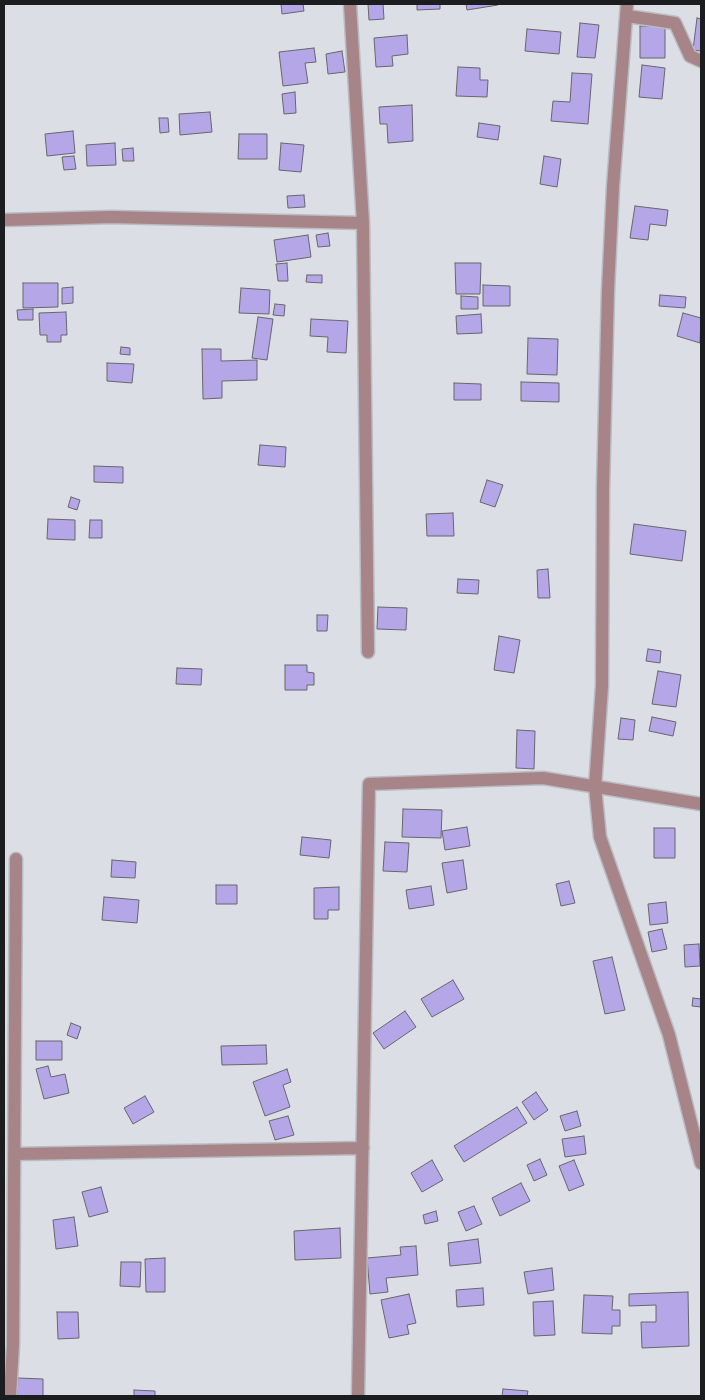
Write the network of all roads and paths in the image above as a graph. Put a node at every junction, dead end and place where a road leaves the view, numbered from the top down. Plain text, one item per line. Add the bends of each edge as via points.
1 (350, 4) edge
2 (627, 10) edge
3 (701, 61) edge
4 (4, 220) edge
5 (362, 223) junction
6 (368, 652) dead end
7 (595, 787) junction
8 (701, 804) edge
9 (16, 860) dead end
10 (363, 1148) junction
11 (14, 1154) junction
12 (701, 1164) edge
13 (8, 1344) edge
14 (10, 1396) edge
15 (358, 1396) edge

1 - 5 street
2 - 3 street via 675,23 690,56
2 - 7 street via 608,290 602,686
4 - 5 street via 111,217
5 - 6 street
7 - 8 street
7 - 10 street via 543,778 369,784
7 - 12 street via 600,837 669,1035
9 - 11 street
10 - 11 street
10 - 15 street
11 - 13 street
13 - 14 street

